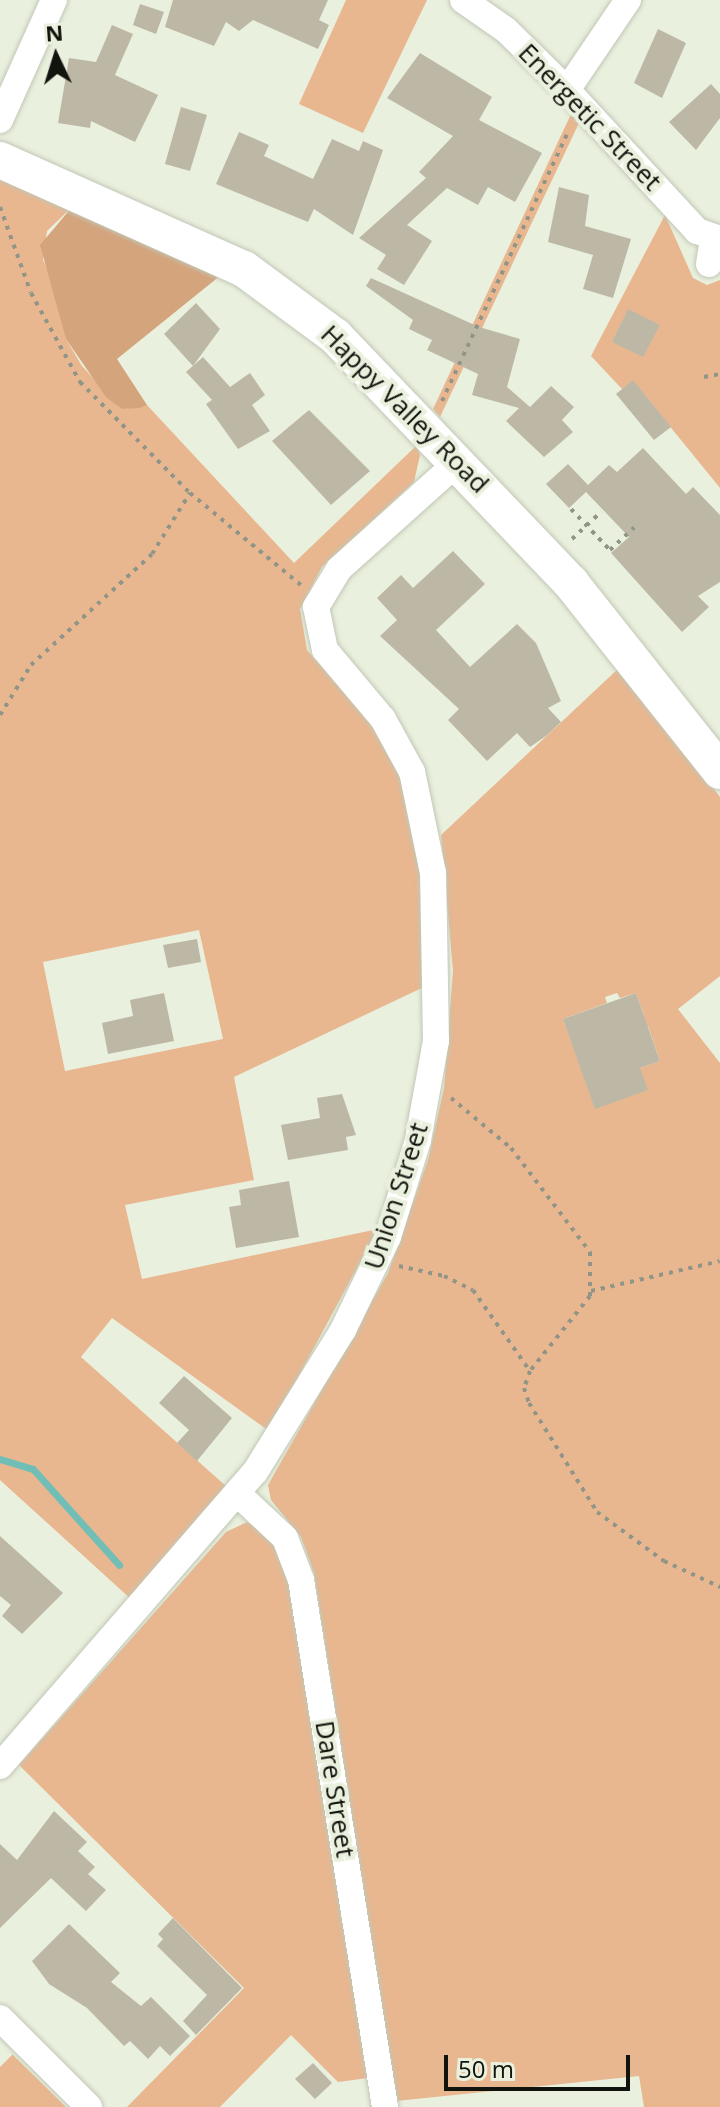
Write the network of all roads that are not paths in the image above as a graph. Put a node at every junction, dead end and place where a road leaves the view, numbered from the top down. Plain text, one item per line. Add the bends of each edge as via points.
1 (54, 0) edge
2 (463, 0) edge
3 (628, 0) edge
4 (567, 90) junction
5 (0, 120) edge
6 (0, 160) edge
7 (714, 248) edge
8 (460, 460) junction
9 (720, 771) edge
10 (238, 1494) junction
11 (0, 1766) edge
12 (0, 2018) edge
13 (89, 2107) edge
14 (385, 2107) edge

1 - 5 street
2 - 4 street, Energetic Street via 506,30
3 - 4 street
4 - 7 street, Energetic Street
6 - 8 street, Happy Valley Road via 272,286 335,336
8 - 9 street, Happy Valley Road via 571,583
8 - 10 street, Union Street via 322,591 316,627 325,650 383,719 419,792 439,947 431,1082 404,1190 377,1261 299,1406
10 - 11 street, Union Street
10 - 14 street, Dare Street via 278,1528 297,1562
12 - 13 street

